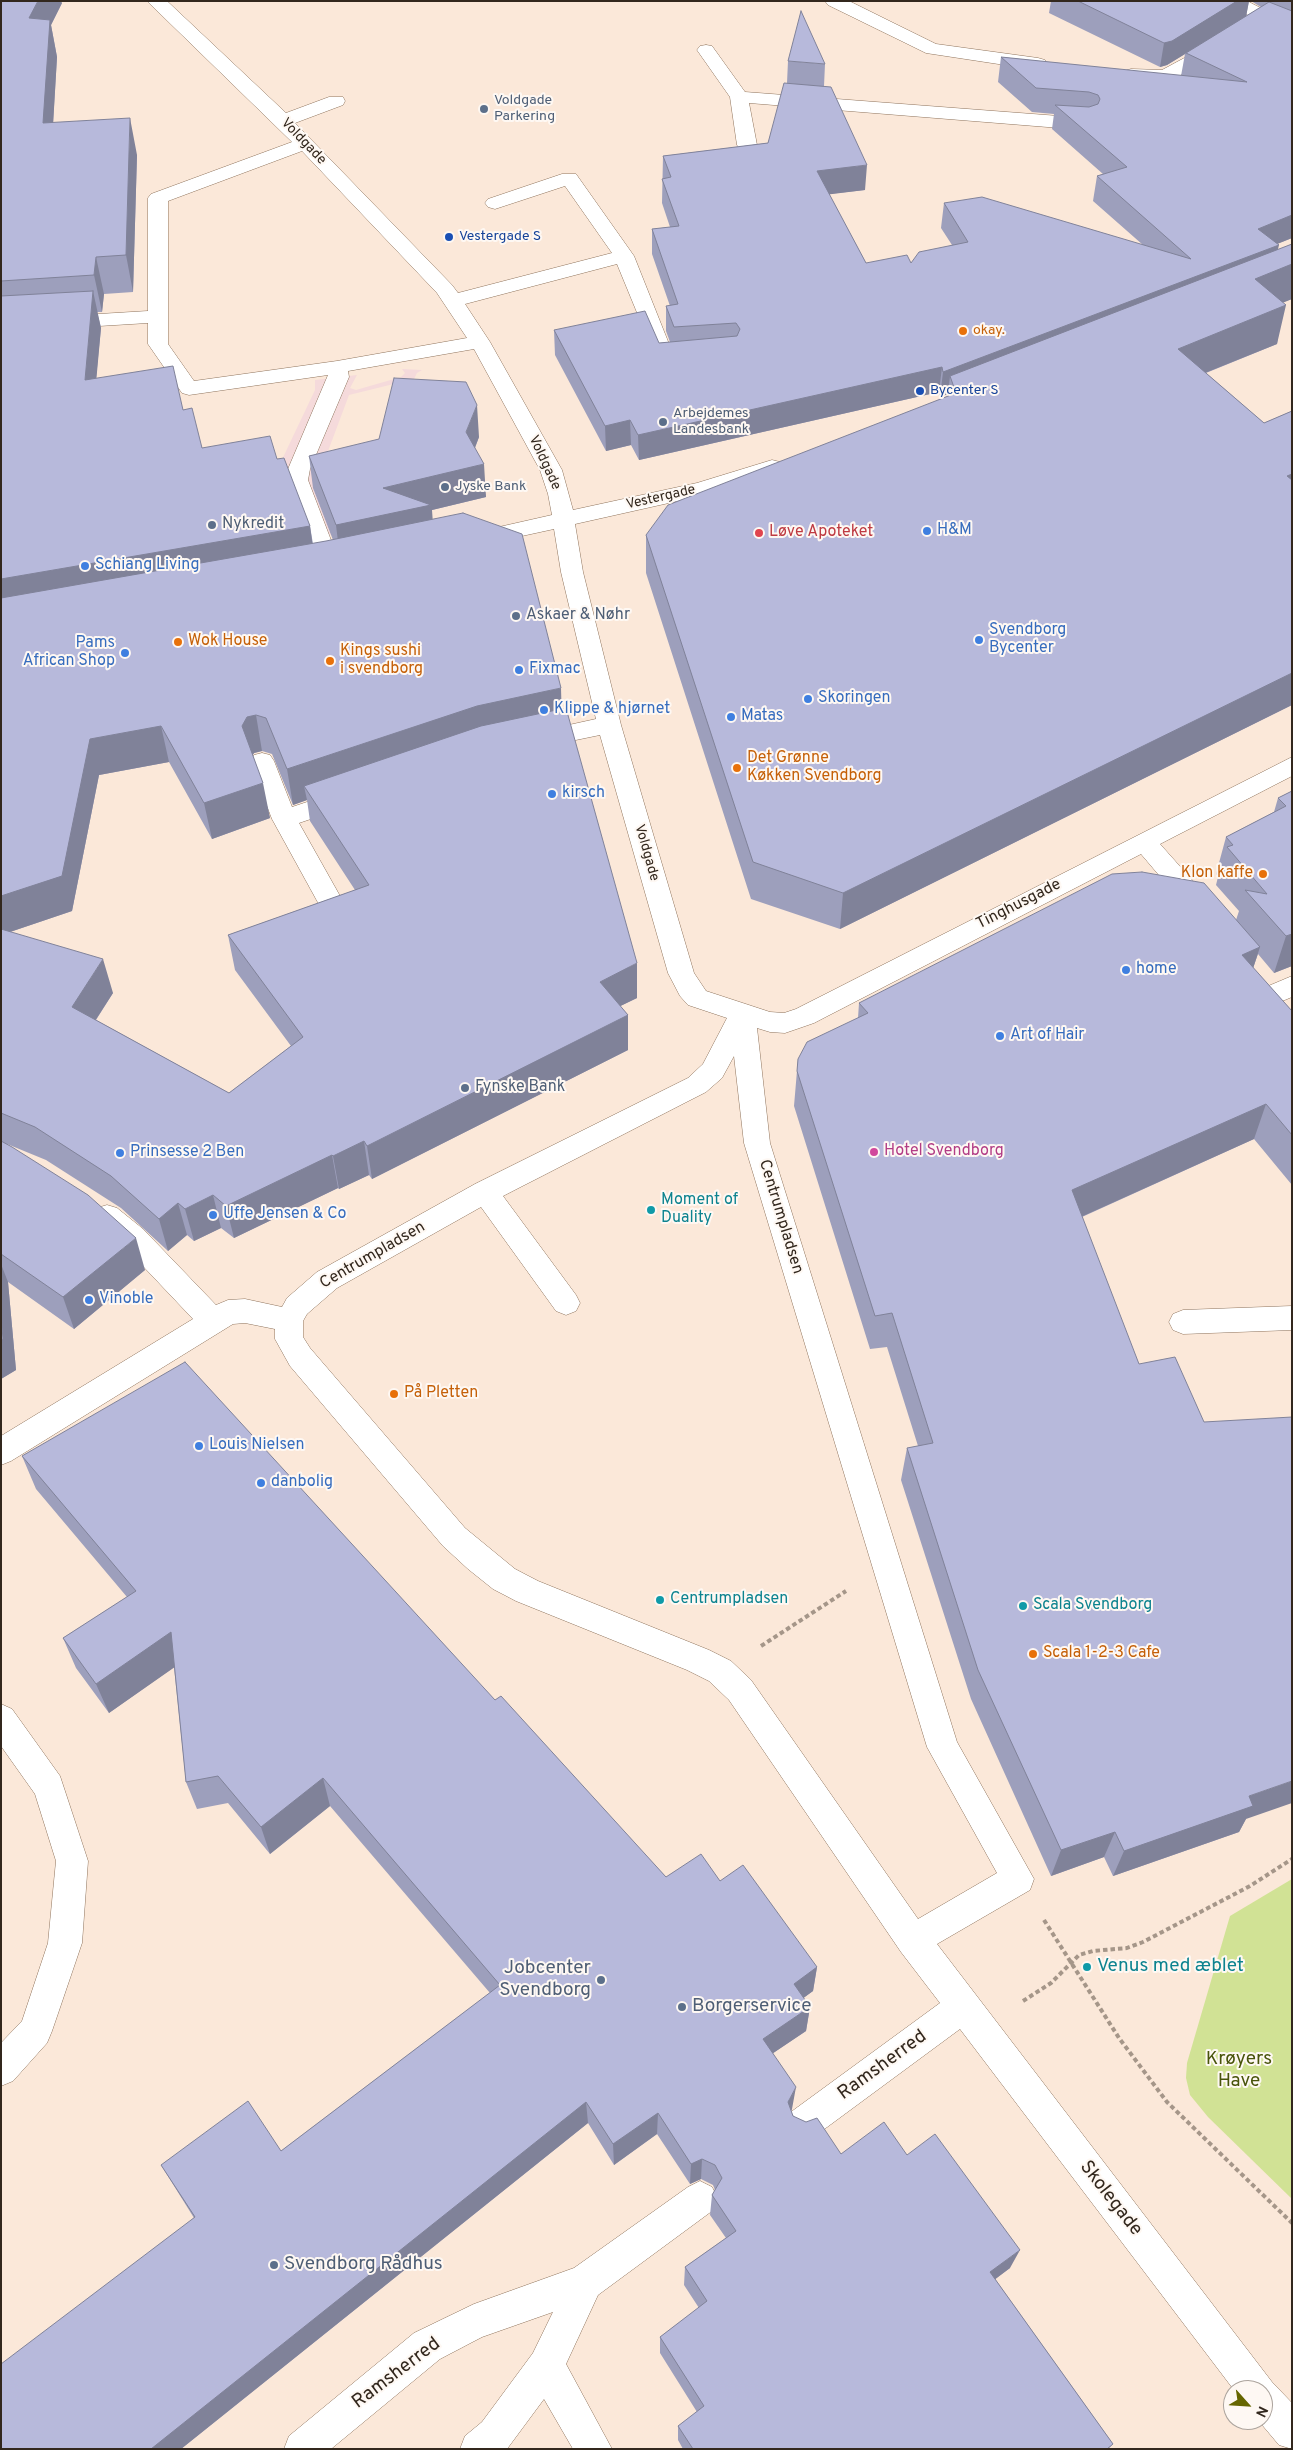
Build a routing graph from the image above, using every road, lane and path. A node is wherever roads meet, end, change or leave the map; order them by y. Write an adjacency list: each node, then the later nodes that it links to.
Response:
1 (834, 1): 9 (street)
2 (1233, 1): 4 (street)
3 (165, 3): 13 (street, Voldgade)
4 (1264, 16): 5 (street); 6 (street)
5 (1248, 26)
6 (1292, 31)
7 (1232, 36): 10 (street)
8 (706, 50): 11 (street)
9 (1053, 66)
10 (1112, 73)
11 (739, 98): 14 (street); 16 (street)
12 (336, 101): 13 (street)
13 (283, 121): 15 (street, Voldgade)
14 (1085, 124)
15 (304, 144): 19 (street, Voldgade); 20 (street)
16 (747, 145)
17 (495, 203): 18 (street)
18 (624, 256): 19 (street); 23 (street)
19 (453, 301): 22 (street, Voldgade)
20 (160, 316): 21 (street); 24 (street)
21 (1, 326)
22 (480, 342): 24 (street); 26 (street, Voldgade)
23 (702, 357)
24 (337, 366): 28 (street)
25 (792, 461): 26 (street, Vestergade)
26 (565, 519): 27 (street, Vestergade); 29 (street, Voldgade)
27 (455, 544)
28 (331, 568)
29 (609, 725): 30 (street); 39 (street, Voldgade)
30 (517, 744)
31 (262, 761): 34 (street)
32 (1292, 765): 35 (street, Tinghusgade)
33 (368, 790): 34 (street)
34 (284, 819): 36 (street)
35 (1144, 841): 37 (street); 39 (street, Tinghusgade)
36 (336, 912)
37 (1212, 921)
38 (1276, 987): 40 (street)
39 (742, 1014): 41 (street, Centrumpladsen); 49 (street, Centrumpladsen)
40 (1292, 1015)
41 (486, 1192): 43 (street); 46 (street, Centrumpladsen)
42 (84, 1200): 45 (street)
43 (566, 1303)
44 (1292, 1318): 47 (street)
45 (212, 1320): 46 (street); 48 (street)
46 (289, 1320): 50 (street)
47 (1183, 1322)
48 (1, 1452)
49 (887, 1565): 50 (path); 54 (street, Centrumpladsen)
50 (720, 1672): 54 (street)
51 (1, 1719): 57 (street)
52 (1292, 1859): 55 (path)
53 (1040, 1914): 55 (path)
54 (913, 1940): 56 (street)
55 (1070, 1964): 56 (path); 60 (path)
56 (971, 2018): 58 (street, Ramsherred); 63 (street, Skolegade)
57 (1, 2069)
58 (803, 2124)
59 (700, 2199): 61 (street, Ramsherred)
60 (1292, 2223)
61 (585, 2282): 62 (street, Ramsherred); 66 (street, Ramsherred)
62 (546, 2366): 67 (street, Ramsherred); 68 (street)
63 (1249, 2380)
64 (1273, 2409): 65 (street)
65 (1292, 2432)
66 (302, 2449)
67 (478, 2449)
68 (594, 2449)

